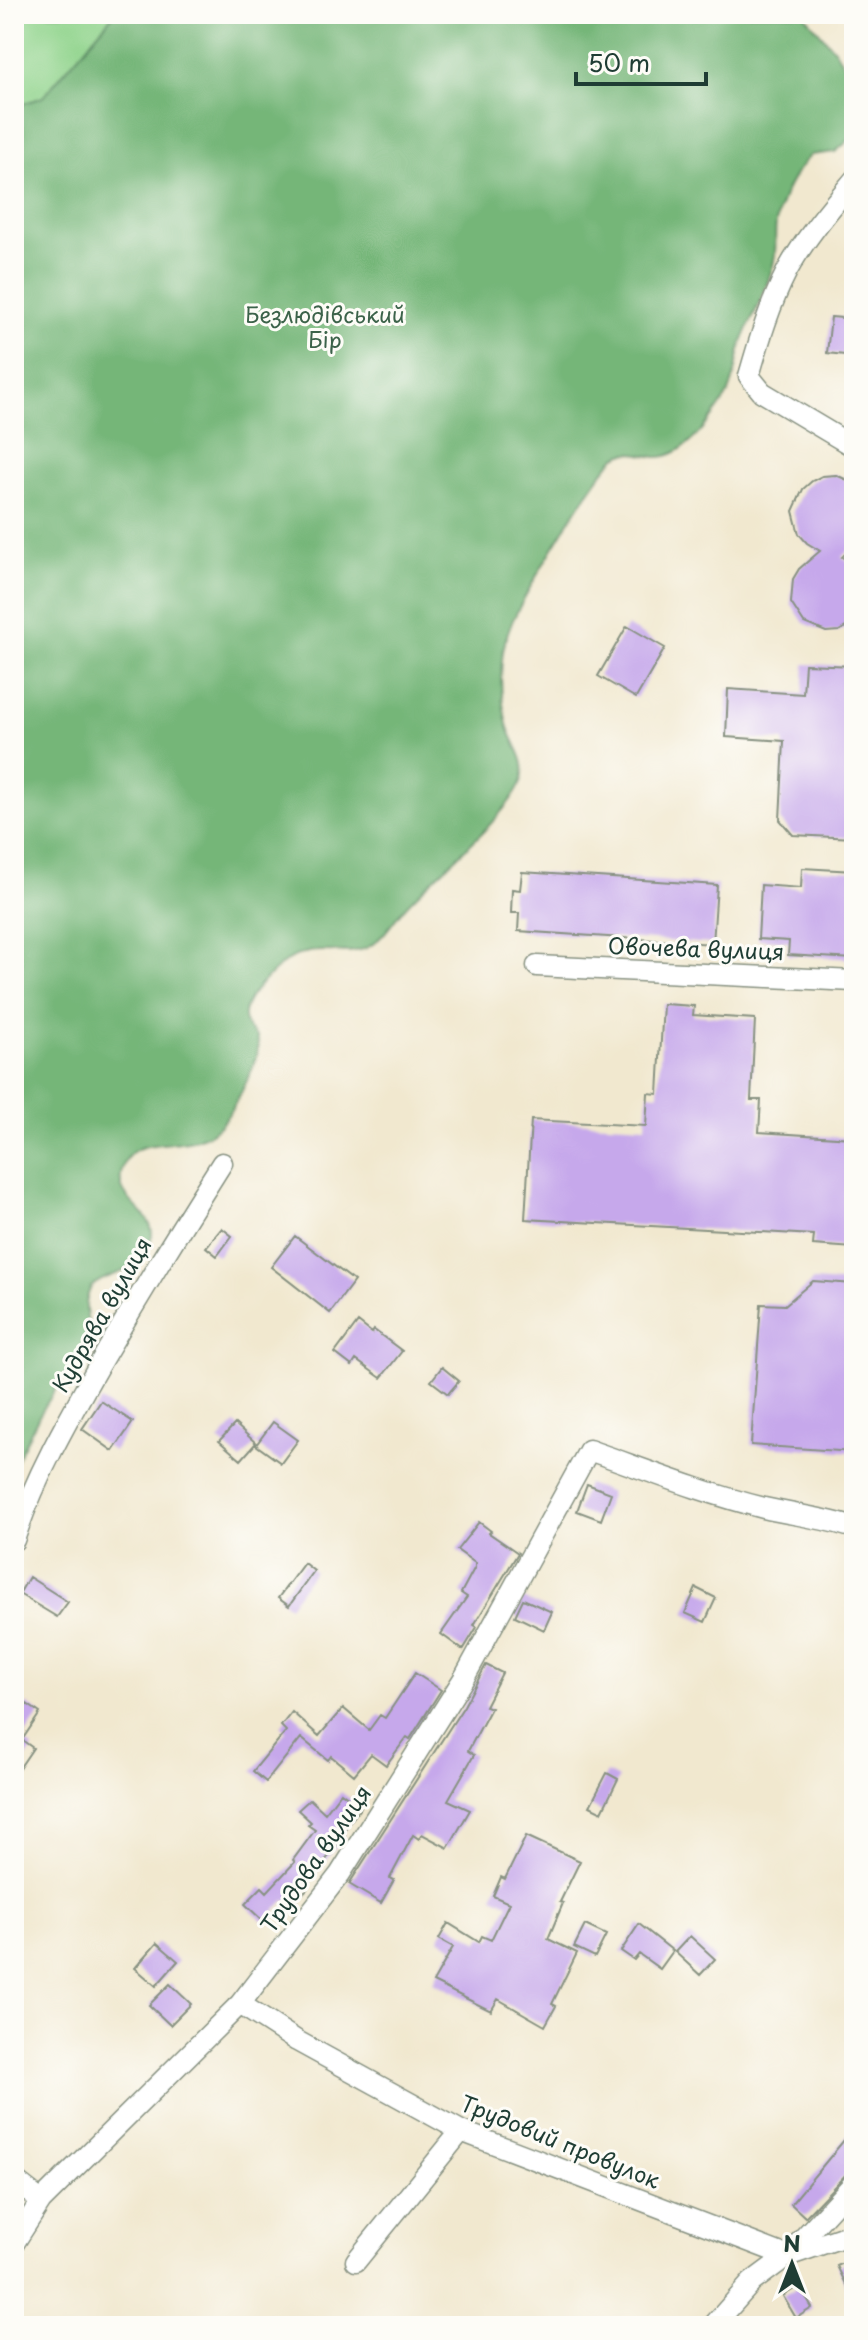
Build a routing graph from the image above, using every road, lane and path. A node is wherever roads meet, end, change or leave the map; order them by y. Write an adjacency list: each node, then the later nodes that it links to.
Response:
1 (854, 180): 2 (street)
2 (854, 447)
3 (537, 966): 4 (street, Овочева вулиця)
4 (854, 981)
5 (222, 1163): 7 (street, Кудрява вулиця)
6 (854, 1528): 8 (street, Трудова вулиця)
7 (14, 1540)
8 (240, 2004): 9 (street, Трудовий провулок); 12 (street, Трудова вулиця)
9 (461, 2131): 15 (street, Трудовий провулок); 16 (street)
10 (14, 2180): 12 (street)
11 (854, 2183): 15 (street)
12 (41, 2201): 14 (street, Трудова вулиця)
13 (854, 2233): 15 (street)
14 (14, 2243)
15 (787, 2256): 17 (street)
16 (356, 2261)
17 (713, 2326)

